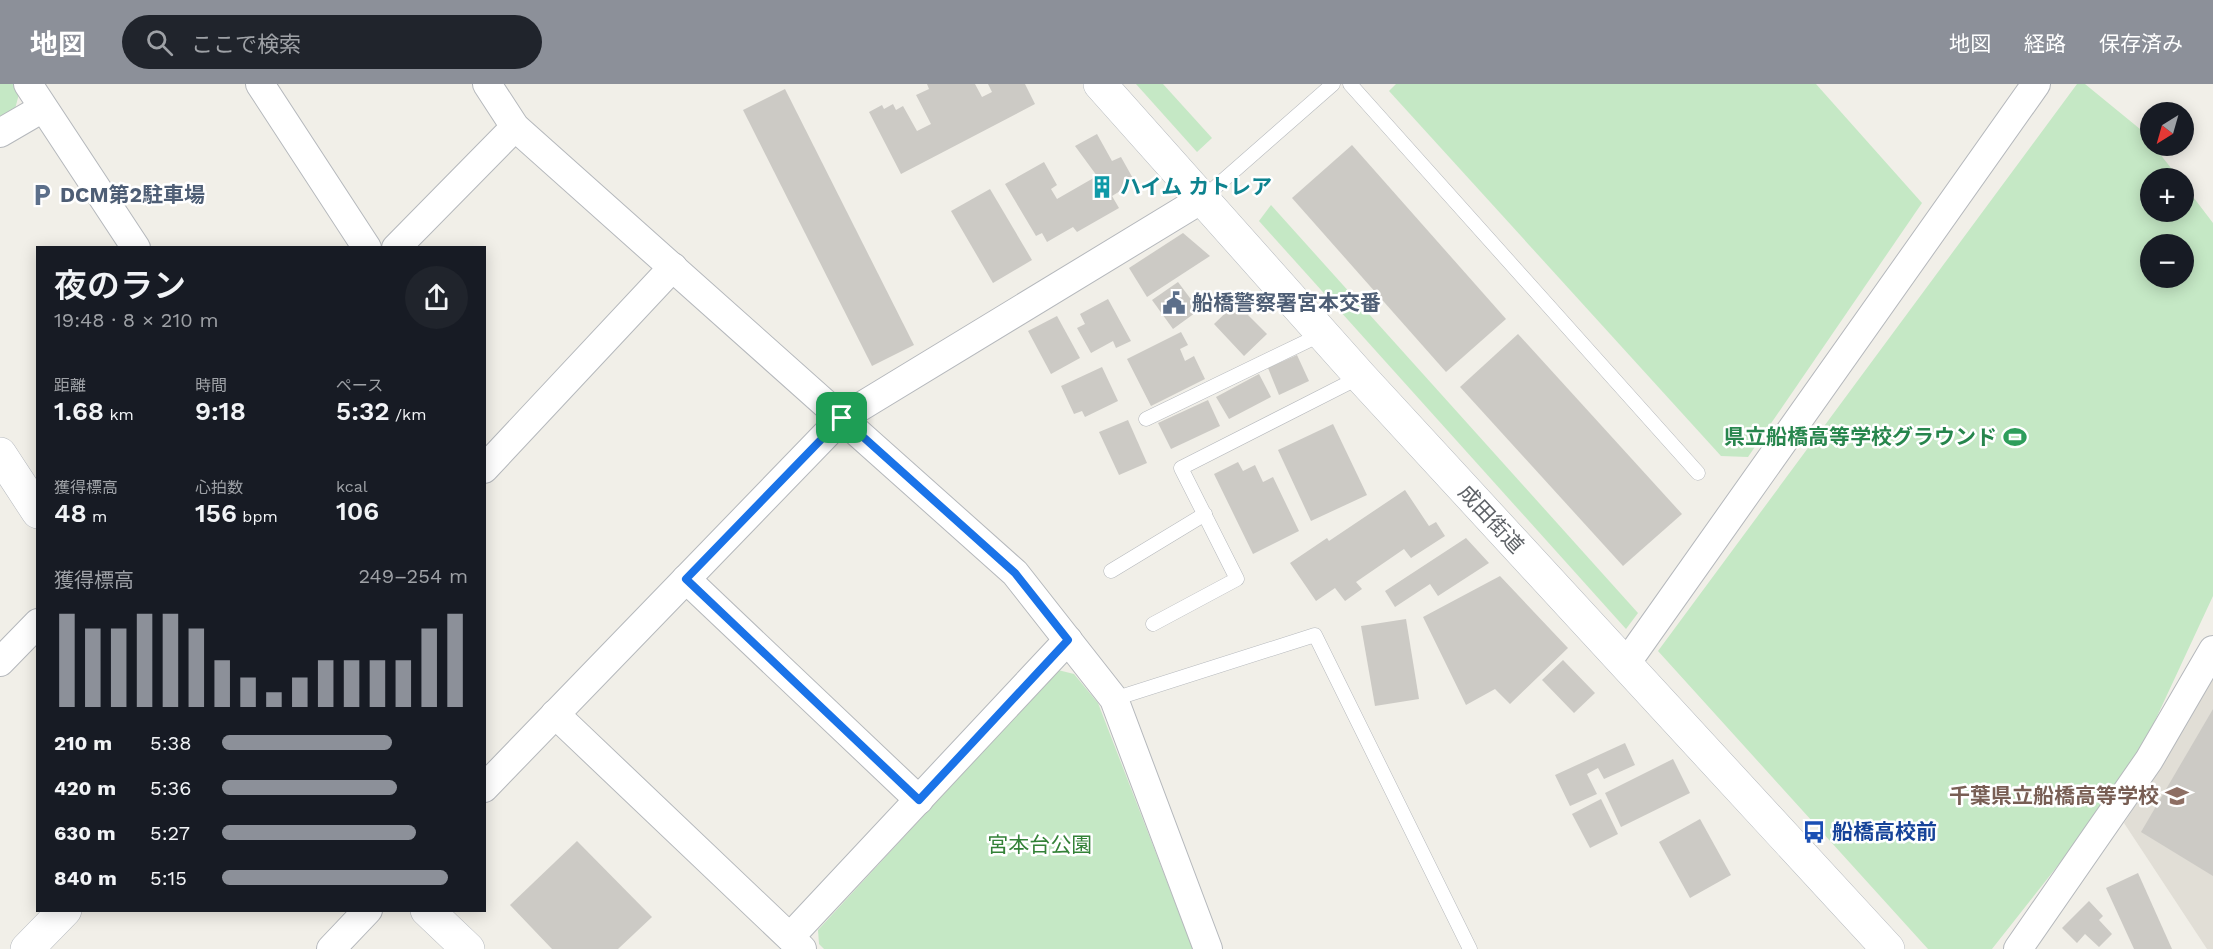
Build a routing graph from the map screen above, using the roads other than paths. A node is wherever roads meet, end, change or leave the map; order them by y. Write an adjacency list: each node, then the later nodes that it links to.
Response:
1 (260, 84): 12 (street)
2 (487, 84): 8 (street)
3 (1100, 84): 10 (street, 成田街道)
4 (1333, 84): 10 (lane)
5 (1350, 84): 21 (lane)
6 (2036, 84): 31 (street)
7 (36, 96): 9 (street); 11 (street)
8 (515, 127): 13 (street); 14 (street)
9 (0, 133)
10 (1202, 199): 15 (street, 成田街道); 17 (street)
11 (135, 246)
12 (366, 246)
13 (398, 246)
14 (673, 267): 17 (street); 20 (street)
15 (1322, 334): 16 (street, 成田街道); 18 (lane)
16 (1361, 377): 23 (lane); 31 (street, 成田街道)
17 (842, 418): 25 (street); 28 (street)
18 (1146, 419)
19 (0, 454): 22 (street)
20 (486, 467)
21 (1698, 473)
22 (36, 509)
23 (1205, 514): 24 (lane); 26 (lane)
24 (1112, 571)
25 (686, 579): 33 (street); 35 (street)
26 (1153, 624)
27 (36, 625): 30 (street)
28 (1068, 640): 32 (street); 35 (street)
29 (2213, 650): 46 (street)
30 (0, 662)
31 (1625, 665): 45 (street, 成田街道)
32 (1114, 699): 43 (street); 44 (lane)
33 (555, 714): 34 (street); 39 (street)
34 (486, 786)
35 (919, 800): 39 (street)
36 (62, 912): 40 (street)
37 (366, 912): 41 (street)
38 (429, 912): 42 (street)
39 (796, 943)
40 (27, 949)
41 (331, 949)
42 (468, 949)
43 (1208, 949)
44 (1470, 949)
45 (1888, 949)
46 (2018, 949)

